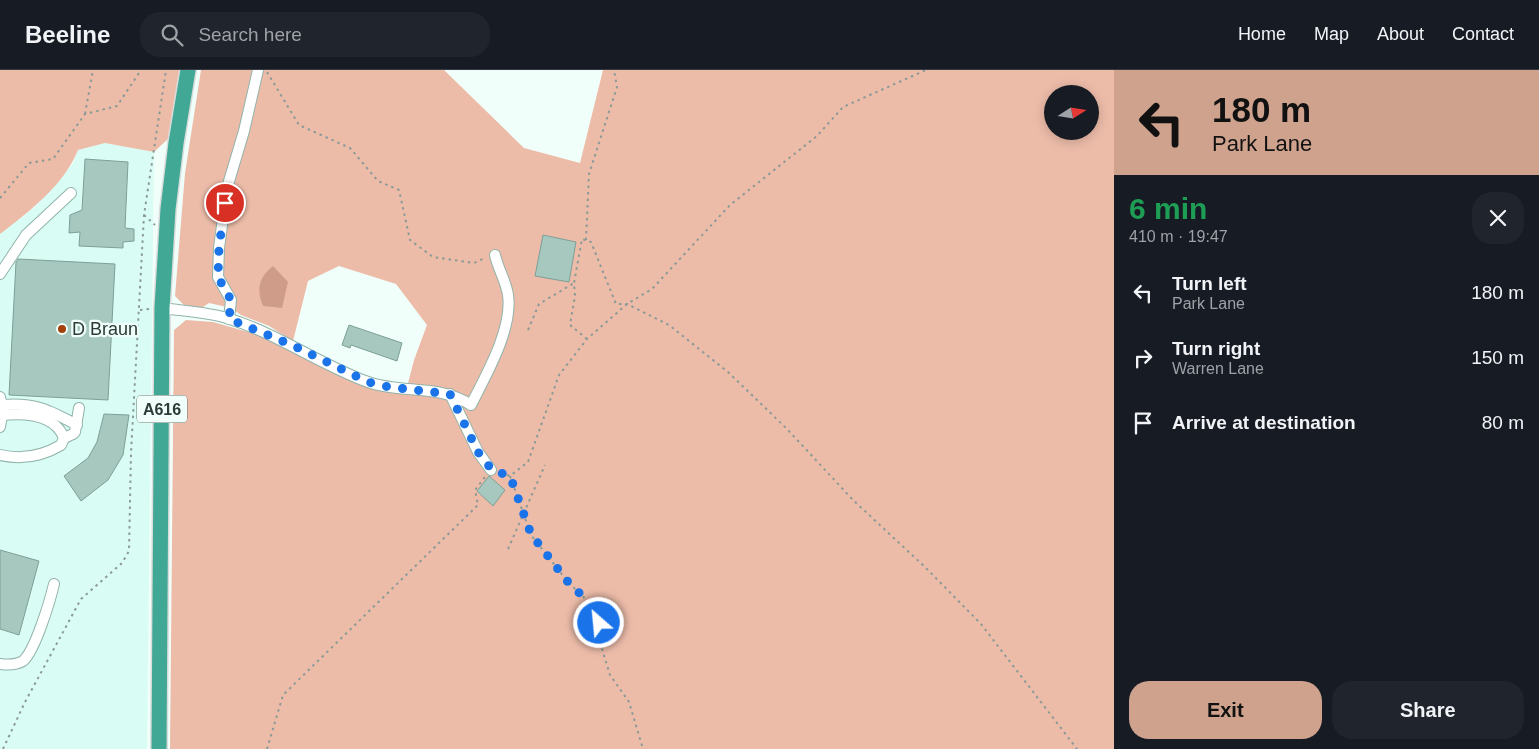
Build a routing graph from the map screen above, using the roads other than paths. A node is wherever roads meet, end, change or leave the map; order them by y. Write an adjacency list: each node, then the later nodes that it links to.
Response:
1 (188, 70): 6 (highway, A616)
2 (258, 70): 7 (street)
3 (71, 192): 5 (street)
4 (495, 255): 8 (street)
5 (0, 274)
6 (162, 308): 7 (street); 18 (highway, A616)
7 (229, 319): 8 (street)
8 (450, 394): 15 (street)
9 (2, 406): 11 (street); 12 (street); 13 (street)
10 (80, 408): 11 (street)
11 (77, 425): 13 (street)
12 (0, 427)
13 (64, 438): 14 (street)
14 (0, 455)
15 (492, 470)
16 (54, 584): 17 (street)
17 (0, 664)
18 (159, 749)

